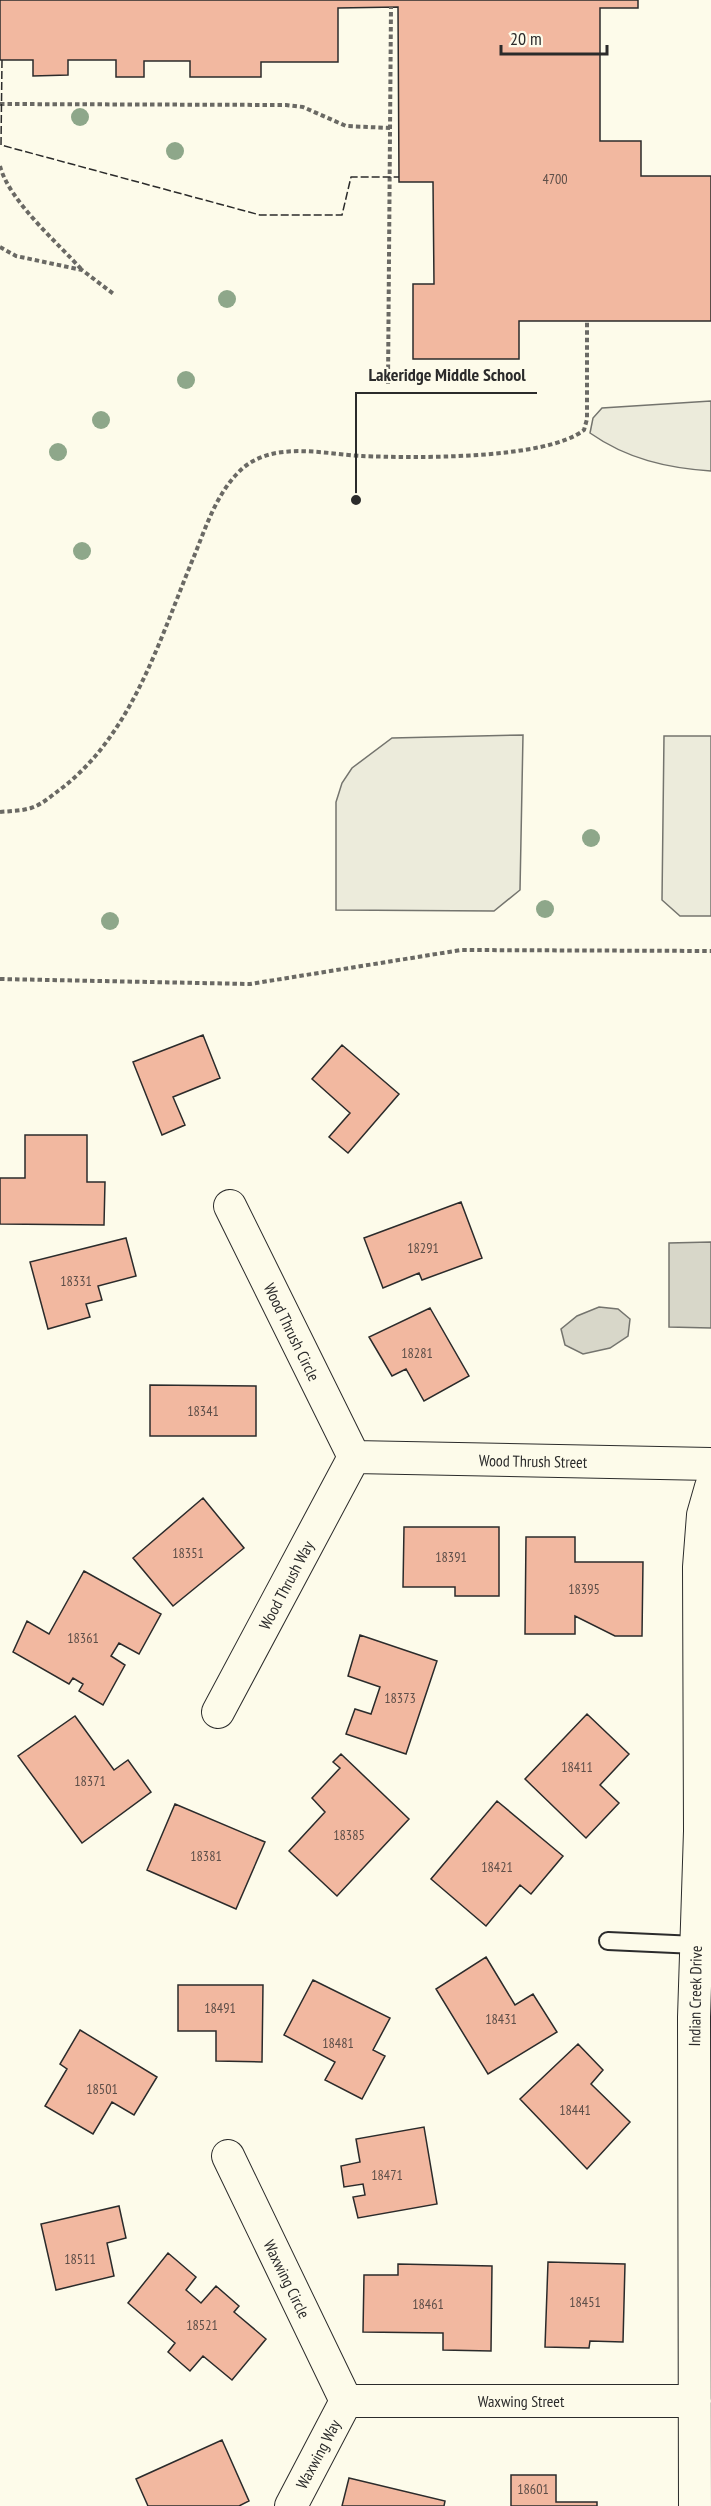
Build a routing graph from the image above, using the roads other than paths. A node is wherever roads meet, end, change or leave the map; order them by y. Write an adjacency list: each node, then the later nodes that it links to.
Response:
1 (230, 1206): 2 (street, Wood Thrush Circle)
2 (354, 1457): 3 (street, Wood Thrush Street); 5 (street, Wood Thrush Way)
3 (711, 1464)
4 (711, 1487): 7 (street, Indian Creek Drive)
5 (218, 1712)
6 (608, 1941): 7 (lane)
7 (696, 1945): 8 (street, Indian Creek Drive)
8 (702, 2017): 10 (street, Indian Creek Drive)
9 (228, 2156): 11 (street, Waxwing Circle)
10 (695, 2401): 11 (street, Waxwing Street); 13 (street, Indian Creek Drive)
11 (346, 2402): 12 (street, Waxwing Way)
12 (291, 2506)
13 (695, 2506)

